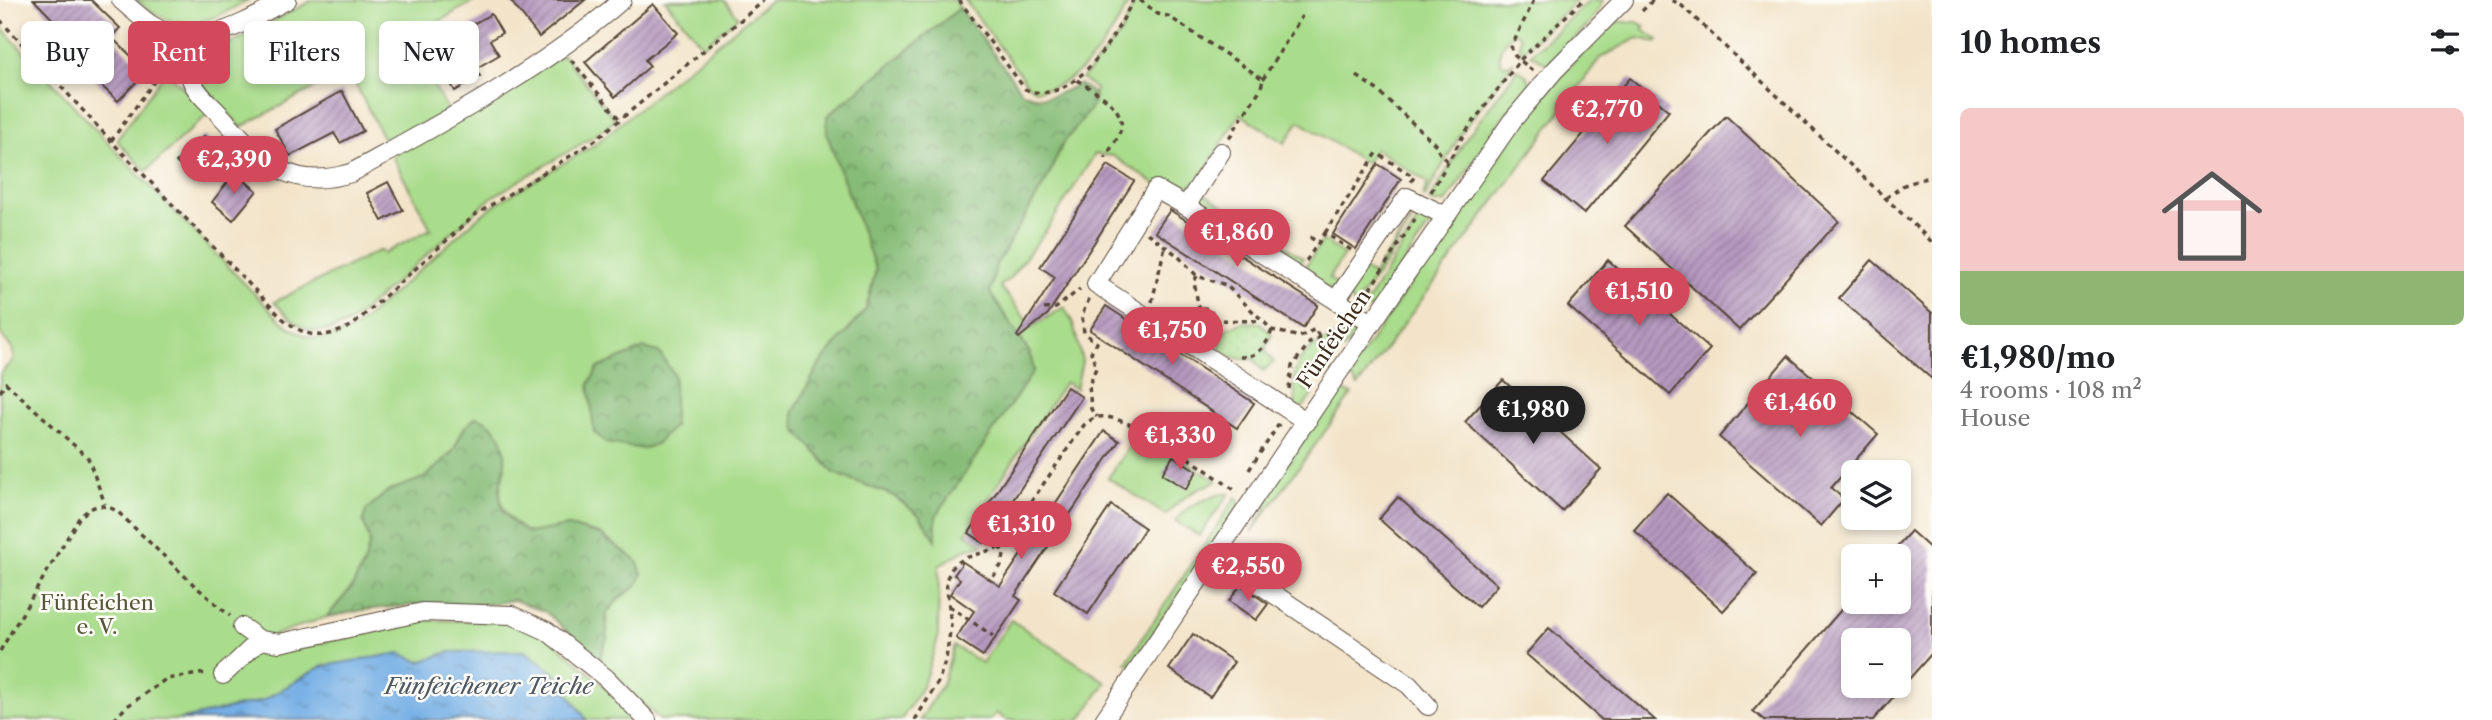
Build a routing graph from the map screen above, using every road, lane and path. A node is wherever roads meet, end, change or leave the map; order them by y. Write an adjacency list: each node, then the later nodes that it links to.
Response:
1 (121, 0): 16 (street)
2 (287, 0): 17 (street)
3 (622, 0): 18 (street)
4 (765, 0): 25 (path)
5 (959, 0): 22 (path)
6 (1133, 0): 22 (path)
7 (1140, 0): 21 (path)
8 (1534, 0): 19 (path)
9 (1583, 0): 19 (path)
10 (1624, 0): 34 (street, Fünfeichen)
11 (1653, 0): 13 (path)
12 (1672, 0): 31 (path)
13 (1642, 11)
14 (1301, 16): 21 (path)
15 (0, 20): 26 (path)
16 (147, 21)
17 (230, 29)
18 (561, 48): 24 (street); 25 (path)
19 (1520, 60): 29 (path)
20 (1357, 76): 29 (path)
21 (1263, 79): 27 (path)
22 (1077, 80): 28 (path)
23 (152, 84): 26 (path)
24 (193, 84)
25 (621, 121): 26 (path)
26 (111, 141)
27 (1221, 152): 33 (street)
28 (1105, 158)
29 (1448, 162): 32 (path)
30 (1932, 176): 31 (path)
31 (1886, 198): 38 (path)
32 (1416, 201): 34 (street); 36 (path); 41 (street); 48 (path)
33 (1186, 206): 35 (street); 42 (street)
34 (1447, 216): 52 (street, Fünfeichen)
35 (1134, 224): 40 (path); 44 (street)
36 (1325, 233): 39 (path); 41 (path)
37 (1310, 237): 39 (path)
38 (1932, 242)
39 (1318, 243): 42 (path)
40 (1165, 246): 43 (path); 49 (path)
41 (1364, 259): 45 (street)
42 (1297, 275): 45 (street)
43 (1197, 276): 47 (path); 51 (path)
44 (1096, 284): 46 (path); 49 (street); 57 (path)
45 (1336, 300): 48 (street)
46 (1044, 309)
47 (1199, 309): 50 (path); 50 (path)
48 (1355, 312): 52 (street)
49 (1148, 318): 58 (street)
50 (1212, 320): 51 (path)
51 (1261, 321): 53 (path)
52 (1372, 323): 58 (street, Fünfeichen)
53 (1272, 330): 54 (path); 55 (path)
54 (1320, 338)
55 (1231, 354)
56 (0, 392): 60 (path)
57 (1097, 417): 59 (path); 61 (path)
58 (1307, 422): 62 (street, Fünfeichen)
59 (1236, 491)
60 (105, 505): 65 (path); 68 (path)
61 (1000, 547): 63 (path); 64 (path)
62 (1216, 555): 70 (street); 74 (street, Fünfeichen)
63 (993, 577)
64 (949, 606): 66 (path); 73 (path)
65 (242, 627): 67 (street)
66 (993, 636)
67 (260, 640): 69 (street); 72 (street)
68 (0, 651)
69 (223, 675): 71 (path)
70 (1428, 706)
71 (114, 720)
72 (647, 720)
73 (915, 720)
74 (1104, 720)

